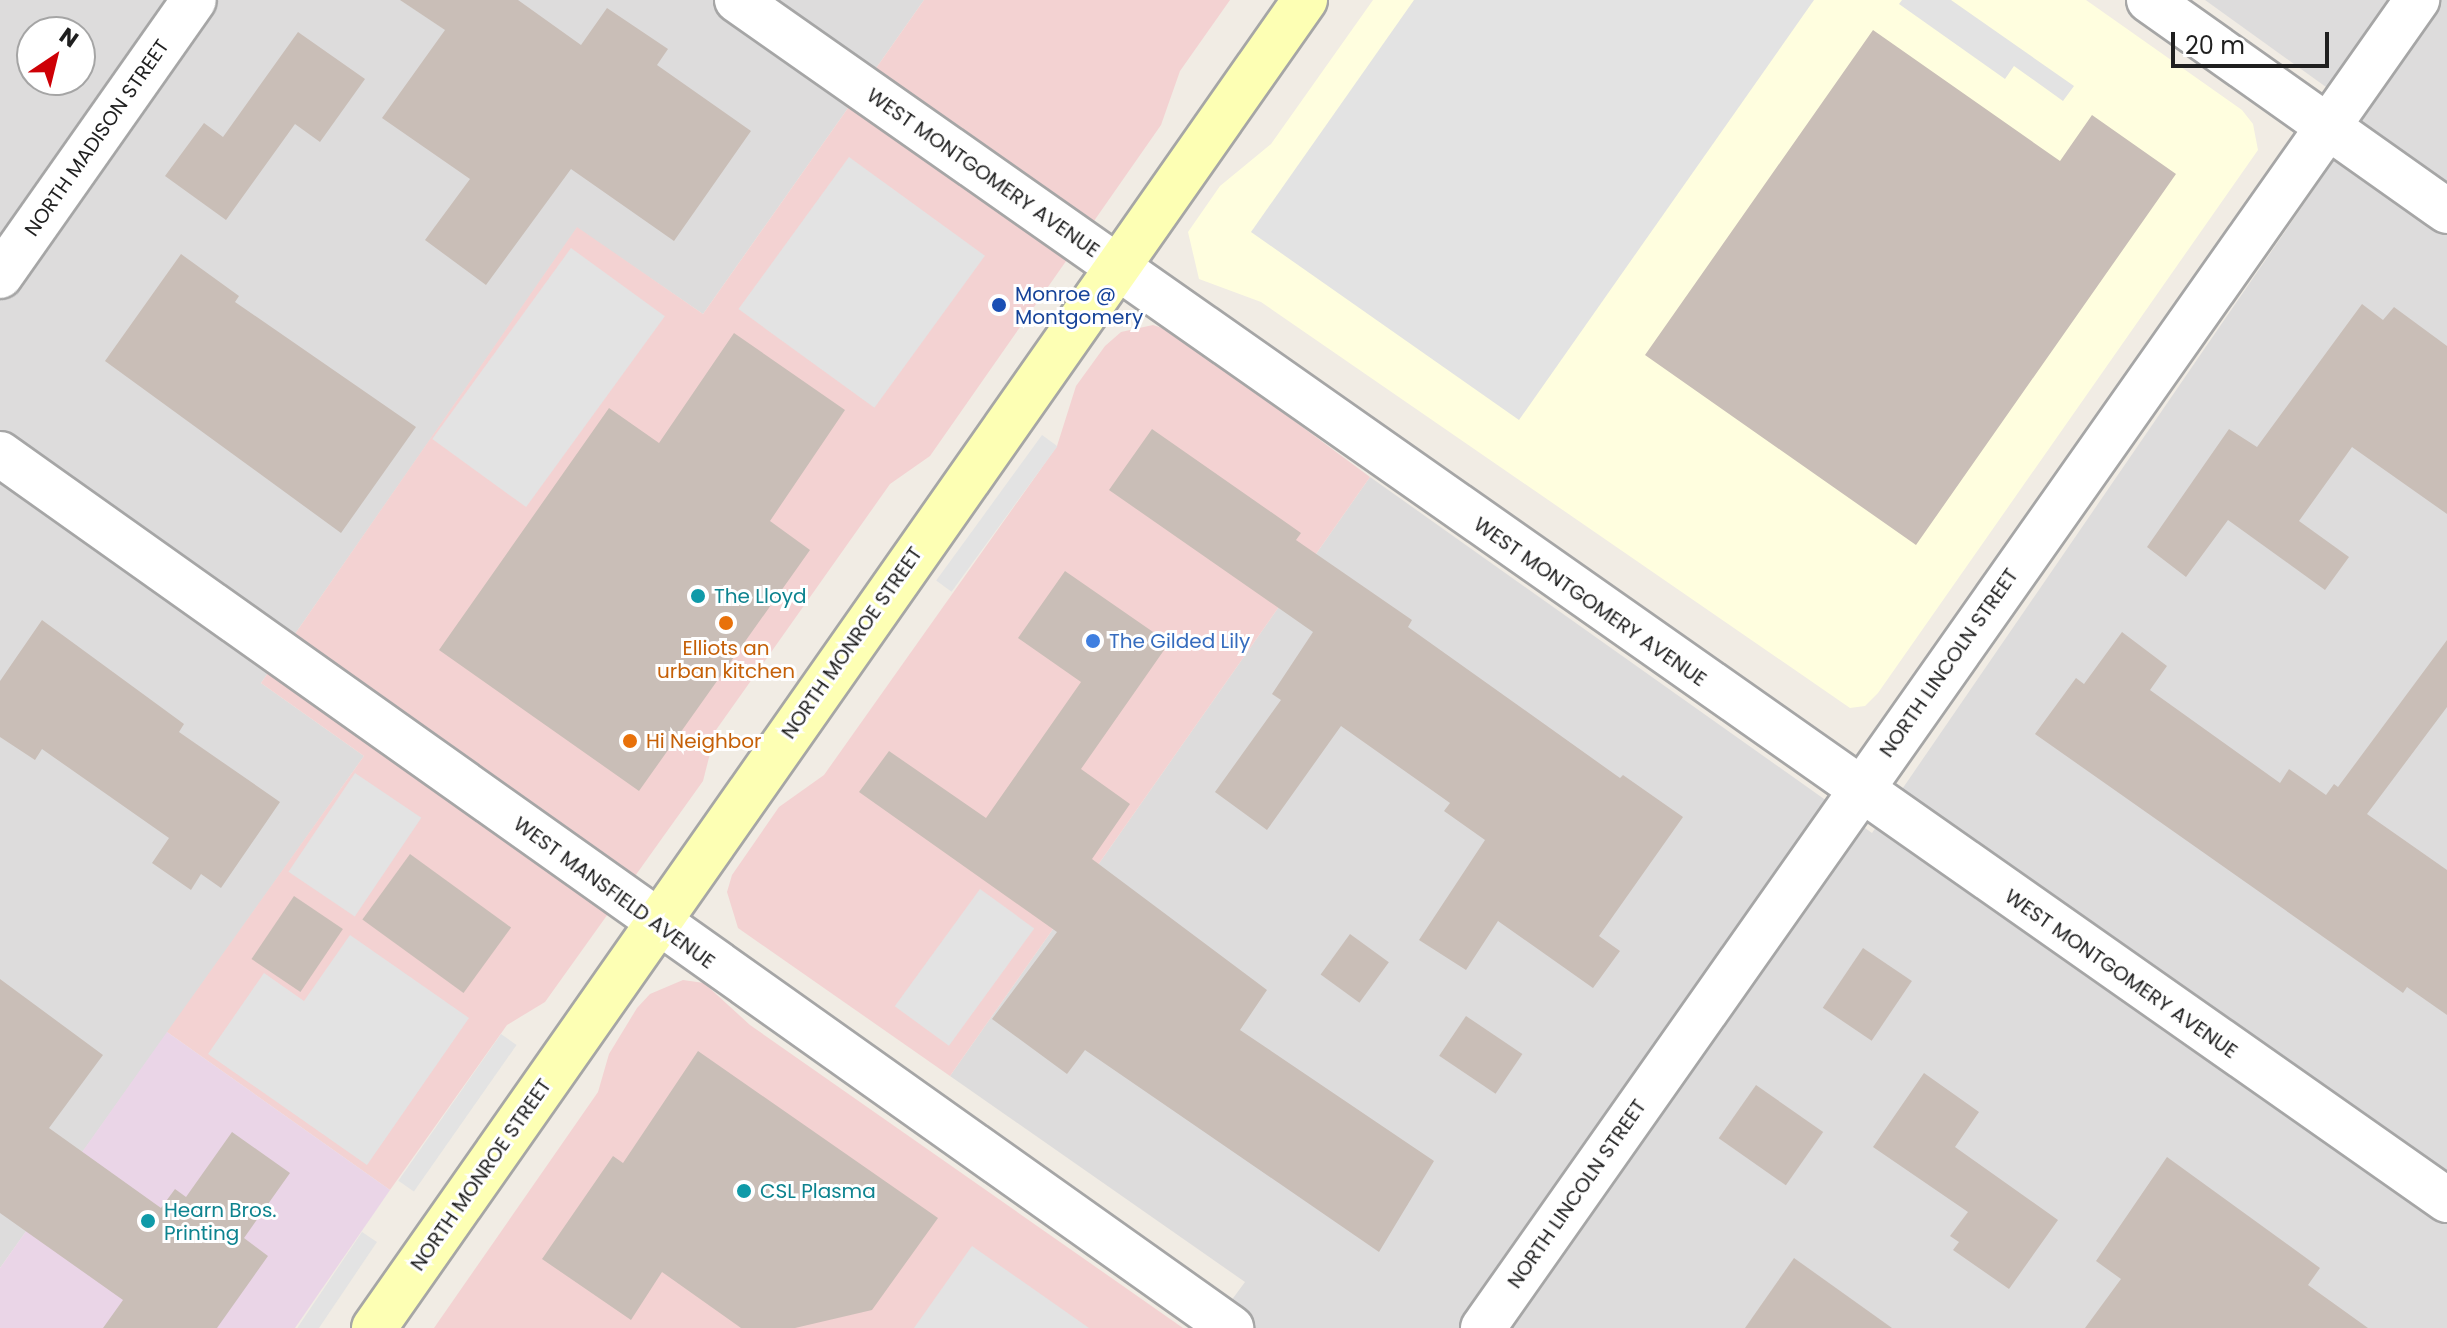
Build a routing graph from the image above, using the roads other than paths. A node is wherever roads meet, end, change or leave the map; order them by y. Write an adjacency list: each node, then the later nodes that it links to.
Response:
1 (194, 0): 9 (street, NORTH MADISON STREET)
2 (737, 0): 8 (street, WEST MONTGOMERY AVENUE)
3 (1305, 0): 8 (main road, NORTH MONROE STREET)
4 (2149, 0): 6 (street)
5 (2417, 0): 6 (street, NORTH LINCOLN STREET)
6 (2327, 126): 7 (street); 11 (street, NORTH LINCOLN STREET)
7 (2447, 211)
8 (1116, 267): 11 (street, WEST MONTGOMERY AVENUE); 12 (main road, NORTH MONROE STREET)
9 (0, 276)
10 (0, 454): 12 (street, WEST MANSFIELD AVENUE)
11 (1859, 791): 13 (street, WEST MONTGOMERY AVENUE); 16 (street, NORTH LINCOLN STREET)
12 (656, 923): 14 (main road, NORTH MONROE STREET); 15 (street, WEST MANSFIELD AVENUE)
13 (2447, 1200)
14 (374, 1328)
15 (1231, 1328)
16 (1483, 1328)

